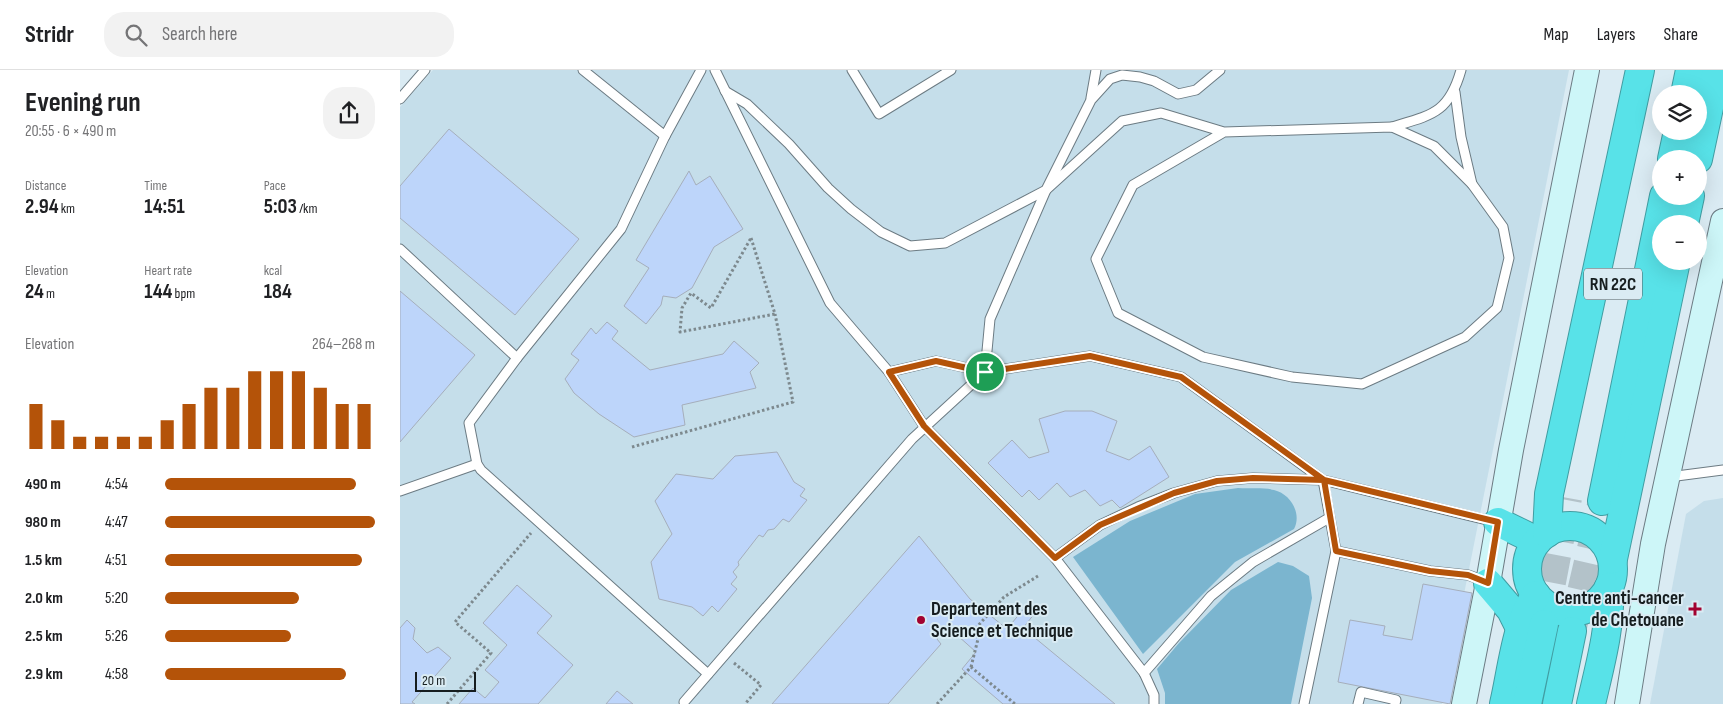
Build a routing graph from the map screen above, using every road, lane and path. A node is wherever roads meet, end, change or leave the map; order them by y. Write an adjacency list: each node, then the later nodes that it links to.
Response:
1 (425, 70): 19 (lane)
2 (583, 70): 23 (lane)
3 (702, 70): 23 (lane)
4 (715, 70): 17 (lane)
5 (852, 70): 6 (lane)
6 (951, 70)
7 (1096, 70): 20 (lane)
8 (1220, 70): 20 (lane)
9 (1461, 70): 18 (lane)
10 (1587, 70): 45 (main road)
11 (1628, 70): 47 (main road)
12 (1640, 70): 47 (highway)
13 (1659, 70): 42 (highway, RN 22C)
14 (1690, 70): 16 (highway)
15 (1717, 70): 24 (highway)
16 (1688, 85)
17 (725, 91): 26 (lane); 33 (lane)
18 (1455, 92): 21 (lane); 25 (lane)
19 (400, 99)
20 (1091, 100): 26 (lane)
21 (1392, 127): 22 (lane); 25 (lane)
22 (1224, 132): 25 (lane); 26 (lane)
23 (665, 136): 32 (lane)
24 (1700, 150)
25 (1472, 184)
26 (1046, 190): 34 (lane)
27 (1662, 205): 43 (highway, RN 22C)
28 (1723, 221): 39 (main road)
29 (400, 249): 32 (lane)
30 (1674, 270): 50 (highway)
31 (775, 314): 31 (path); 36 (path)
32 (517, 358): 37 (lane)
33 (889, 372): 34 (lane); 35 (lane)
34 (985, 372): 35 (lane); 40 (lane)
35 (924, 426): 49 (lane); 57 (lane)
36 (632, 447)
37 (477, 464): 41 (lane); 46 (lane)
38 (1723, 470): 39 (lane)
39 (1666, 478): 75 (main road)
40 (1324, 480): 44 (lane); 45 (lane); 49 (lane)
41 (400, 491)
42 (1568, 498)
43 (1602, 501)
44 (1329, 518): 48 (lane); 59 (lane)
45 (1498, 522): 47 (highway); 52 (main road)
46 (540, 523): 60 (lane); 62 (path)
47 (1542, 538): 50 (highway); 54 (highway)
48 (1336, 551): 52 (lane); 67 (lane)
49 (1055, 558): 59 (lane)
50 (1612, 559): 53 (highway)
51 (1038, 576): 58 (path)
52 (1488, 583): 54 (highway); 55 (highway); 70 (main road)
53 (1609, 587): 54 (highway); 74 (highway)
54 (1535, 593): 55 (highway)
55 (1532, 627): 71 (highway); 72 (highway)
56 (1572, 631): 73 (highway)
57 (726, 656): 60 (lane); 63 (path)
58 (971, 668): 64 (path); 65 (path)
59 (1144, 673): 66 (lane)
60 (708, 674): 61 (lane)
61 (684, 702)
62 (448, 704)
63 (746, 704)
64 (938, 704)
65 (1015, 704)
66 (1154, 704)
67 (1304, 704)
68 (1358, 704): 69 (lane)
69 (1395, 704)
70 (1464, 704)
71 (1504, 704)
72 (1527, 704)
73 (1557, 704)
74 (1591, 704)
75 (1627, 704)

